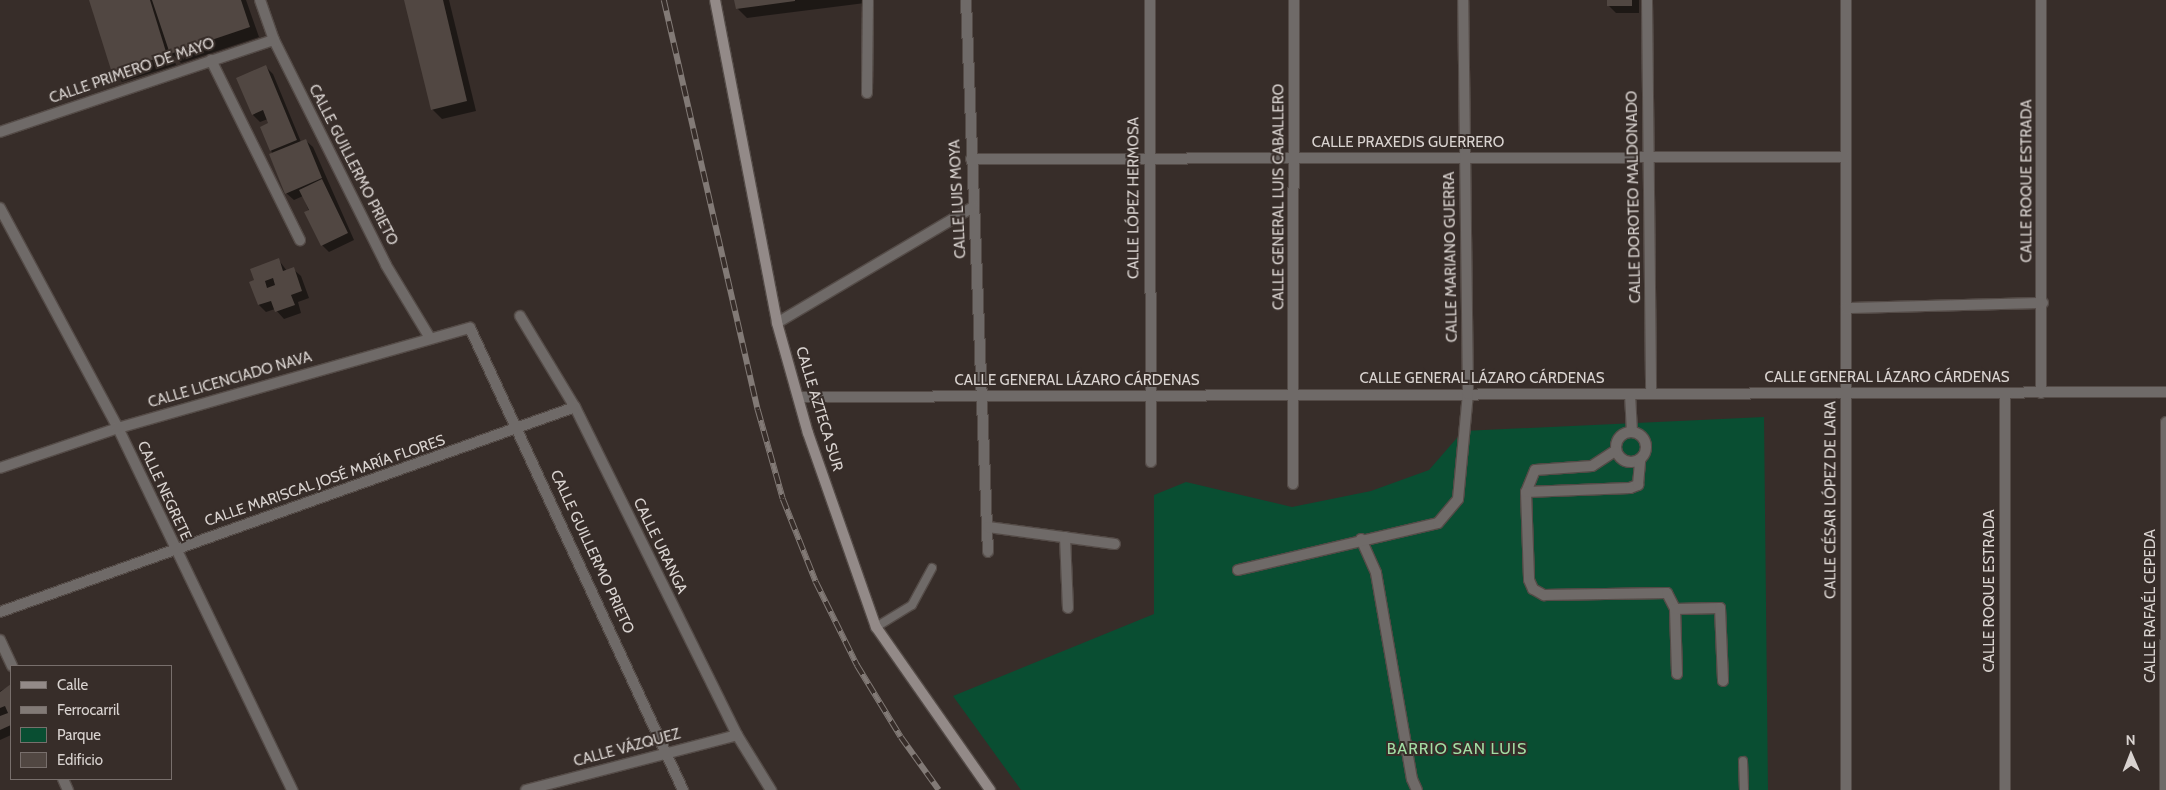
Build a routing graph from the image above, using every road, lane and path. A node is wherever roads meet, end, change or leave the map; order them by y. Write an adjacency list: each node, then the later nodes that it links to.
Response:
1 (260, 0): 11 (street, CALLE GUILLERMO PRIETO)
2 (715, 0): 27 (street, CALLE AZTECA SUR)
3 (868, 0): 13 (street)
4 (966, 0): 18 (street, CALLE LUIS MOYA)
5 (1150, 0): 20 (street, CALLE LÓPEZ HERMOSA)
6 (1294, 0): 17 (street, CALLE GENERAL LUIS CABALLERO)
7 (1463, 0): 15 (street, CALLE MARIANO GUERRA)
8 (1647, 0): 19 (street, CALLE DOROTEO MALDONADO)
9 (1846, 0): 16 (street, CALLE CÉSAR LÓPEZ DE LARA)
10 (2041, 0): 24 (street, CALLE ROQUE ESTRADA)
11 (274, 40): 12 (street, CALLE PRIMERO DE MAYO); 29 (street, CALLE GUILLERMO PRIETO)
12 (211, 60): 14 (street, CALLE PRIMERO DE MAYO); 23 (street)
13 (867, 93)
14 (0, 132)
15 (1464, 157): 17 (street, CALLE PRAXEDIS GUERRERO); 19 (street, CALLE PRAXEDIS GUERRERO); 34 (street, CALLE MARIANO GUERRA)
16 (1846, 157): 19 (street, CALLE PRAXEDIS GUERRERO); 25 (street, CALLE CÉSAR LÓPEZ DE LARA)
17 (1294, 158): 20 (street, CALLE PRAXEDIS GUERRERO); 38 (street, CALLE GENERAL LUIS CABALLERO)
18 (970, 159): 20 (street, CALLE PRAXEDIS GUERRERO); 21 (street, CALLE LUIS MOYA)
19 (1648, 159): 36 (street, CALLE DOROTEO MALDONADO)
20 (1150, 161): 37 (street, CALLE LÓPEZ HERMOSA)
21 (973, 207): 27 (street); 39 (street, CALLE LUIS MOYA)
22 (0, 208): 43 (street, CALLE NEGRETE)
23 (300, 240)
24 (2043, 303): 25 (street); 33 (street, CALLE ROQUE ESTRADA)
25 (1846, 308): 31 (street, CALLE CÉSAR LÓPEZ DE LARA)
26 (520, 316): 41 (street, CALLE URANGA)
27 (777, 322): 40 (street, CALLE AZTECA SUR)
28 (470, 328): 29 (street, CALLE LICENCIADO NAVA); 44 (street, CALLE GUILLERMO PRIETO)
29 (430, 338): 43 (street, CALLE LICENCIADO NAVA)
30 (2166, 392): 33 (street, CALLE GENERAL LÁZARO CÁRDENAS)
31 (1846, 393): 32 (street, CALLE GENERAL LÁZARO CÁRDENAS); 36 (street, CALLE GENERAL LÁZARO CÁRDENAS); 78 (street, CALLE CÉSAR LÓPEZ DE LARA)
32 (2004, 393): 33 (street, CALLE GENERAL LÁZARO CÁRDENAS); 79 (street, CALLE ROQUE ESTRADA)
33 (2041, 393)
34 (1468, 394): 35 (street, CALLE GENERAL LÁZARO CÁRDENAS); 38 (street, CALLE GENERAL LÁZARO CÁRDENAS); 54 (street, CALLE MARIANO GUERRA)
35 (1630, 394): 36 (street, CALLE GENERAL LÁZARO CÁRDENAS); 45 (street)
36 (1651, 394)
37 (1149, 395): 38 (street, CALLE GENERAL LÁZARO CÁRDENAS); 39 (street, CALLE GENERAL LÁZARO CÁRDENAS); 48 (street, CALLE LÓPEZ HERMOSA)
38 (1293, 395): 50 (street, CALLE GENERAL LUIS CABALLERO)
39 (983, 396): 40 (street, CALLE GENERAL LÁZARO CÁRDENAS); 52 (street, CALLE LUIS MOYA)
40 (798, 397): 63 (street, CALLE AZTECA SUR)
41 (575, 407): 44 (street, CALLE MARISCAL JOSÉ MARÍA FLORES); 68 (street, CALLE URANGA)
42 (2166, 422): 80 (street, CALLE RAFAÉL CEPEDA)
43 (118, 428): 49 (street, CALLE LICENCIADO NAVA); 56 (street, CALLE NEGRETE)
44 (518, 430): 56 (street, CALLE MARISCAL JOSÉ MARÍA FLORES); 69 (street, CALLE GUILLERMO PRIETO)
45 (1632, 431): 46 (street); 47 (street)
46 (1615, 451): 47 (street); 51 (street)
47 (1640, 460): 51 (street)
48 (1151, 462)
49 (0, 468)
50 (1292, 484)
51 (1526, 492): 61 (street)
52 (988, 527): 53 (street); 57 (street, CALLE LUIS MOYA)
53 (1065, 538): 55 (street); 60 (street)
54 (1361, 539): 59 (street, CALLE MARIANO GUERRA); 76 (street)
55 (1115, 544)
56 (174, 549): 62 (street, CALLE MARISCAL JOSÉ MARÍA FLORES); 71 (street, CALLE NEGRETE)
57 (988, 552)
58 (932, 568): 63 (lane)
59 (1238, 570)
60 (1068, 608)
61 (1675, 609): 66 (street); 67 (street)
62 (0, 612)
63 (876, 627): 75 (street, CALLE AZTECA SUR)
64 (0, 640): 65 (street)
65 (12, 665)
66 (1677, 674)
67 (1724, 681)
68 (737, 735): 69 (street, CALLE VÁZQUEZ); 74 (street, CALLE URANGA)
69 (667, 753): 72 (street, CALLE VÁZQUEZ); 73 (street, CALLE GUILLERMO PRIETO)
70 (1743, 761): 77 (lane)
71 (292, 790)
72 (526, 790)
73 (683, 790)
74 (771, 790)
75 (990, 790)
76 (1417, 790)
77 (1744, 790)
78 (1846, 790)
79 (2005, 790)
80 (2165, 790)

